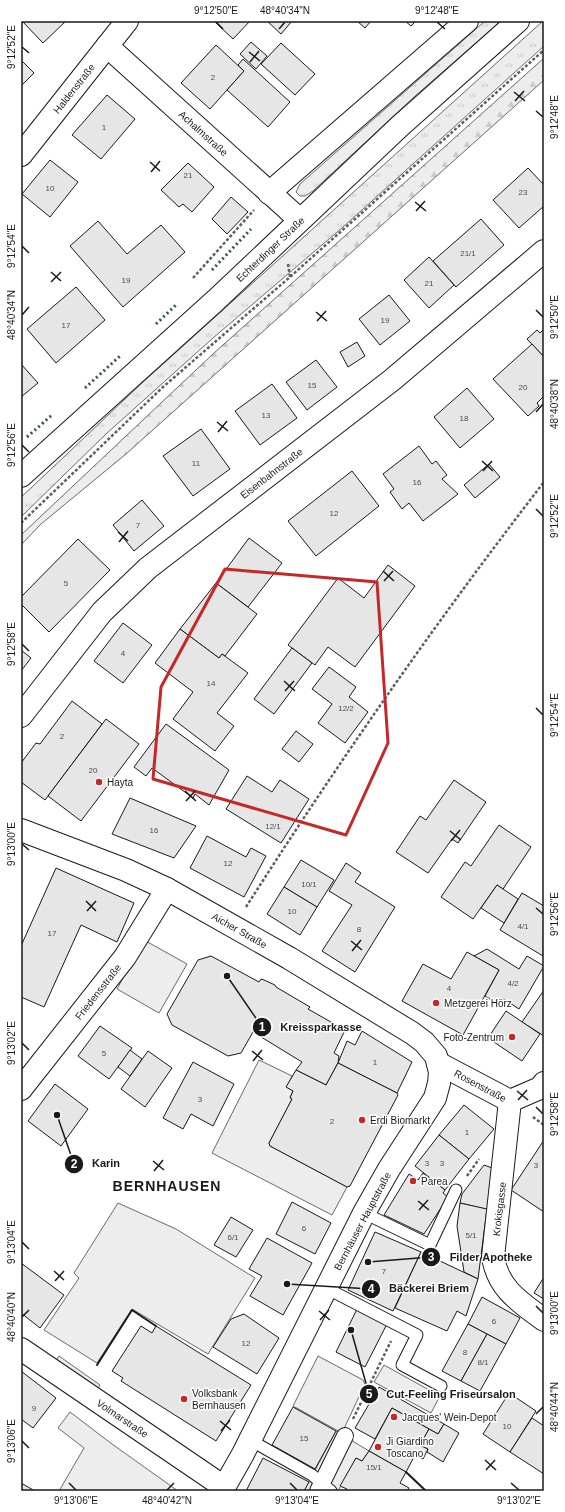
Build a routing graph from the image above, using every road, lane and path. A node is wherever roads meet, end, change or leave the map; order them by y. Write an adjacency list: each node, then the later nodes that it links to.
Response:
1 (127, 21): 4 (street, Haldenstraße)
2 (467, 21): 7 (street)
3 (518, 21): 8 (street, Echterdinger Straße)
4 (107, 46): 6 (street, Haldenstraße); 7 (street, Achalmstraße)
5 (544, 50): 13 (path)
6 (21, 155)
7 (269, 193): 8 (street, Achalmstraße); 10 (path)
8 (300, 220): 11 (street, Echterdinger Straße)
9 (544, 251): 14 (street, Eisenbahnstraße)
10 (193, 278)
11 (21, 476)
12 (544, 482): 17 (path)
13 (21, 523)
14 (21, 716)
15 (21, 830): 16 (street, Aicher Straße)
16 (167, 889): 17 (street, Aicher Straße); 20 (street, Friedensstraße)
17 (234, 926): 18 (street, Aicher Straße)
18 (438, 1063): 21 (street, Rosenstraße); 24 (street, Bernhäuser Hauptstraße)
19 (544, 1083): 21 (street, Rosenstraße)
20 (21, 1089)
21 (510, 1101): 26 (street, Krokisgasse)
22 (482, 1155): 23 (path)
23 (456, 1190): 24 (lane)
24 (364, 1213): 25 (street, Bernhäuser Hauptstraße)
25 (326, 1288): 27 (lane); 31 (street, Bernhäuser Hauptstraße)
26 (544, 1320)
27 (399, 1324): 29 (lane); 30 (path)
28 (21, 1349): 33 (street, Volmarstraße)
29 (441, 1386)
30 (345, 1436): 32 (street)
31 (250, 1440): 32 (lane); 33 (street, Bernhäuser Hauptstraße)
32 (324, 1488)
33 (223, 1489)

